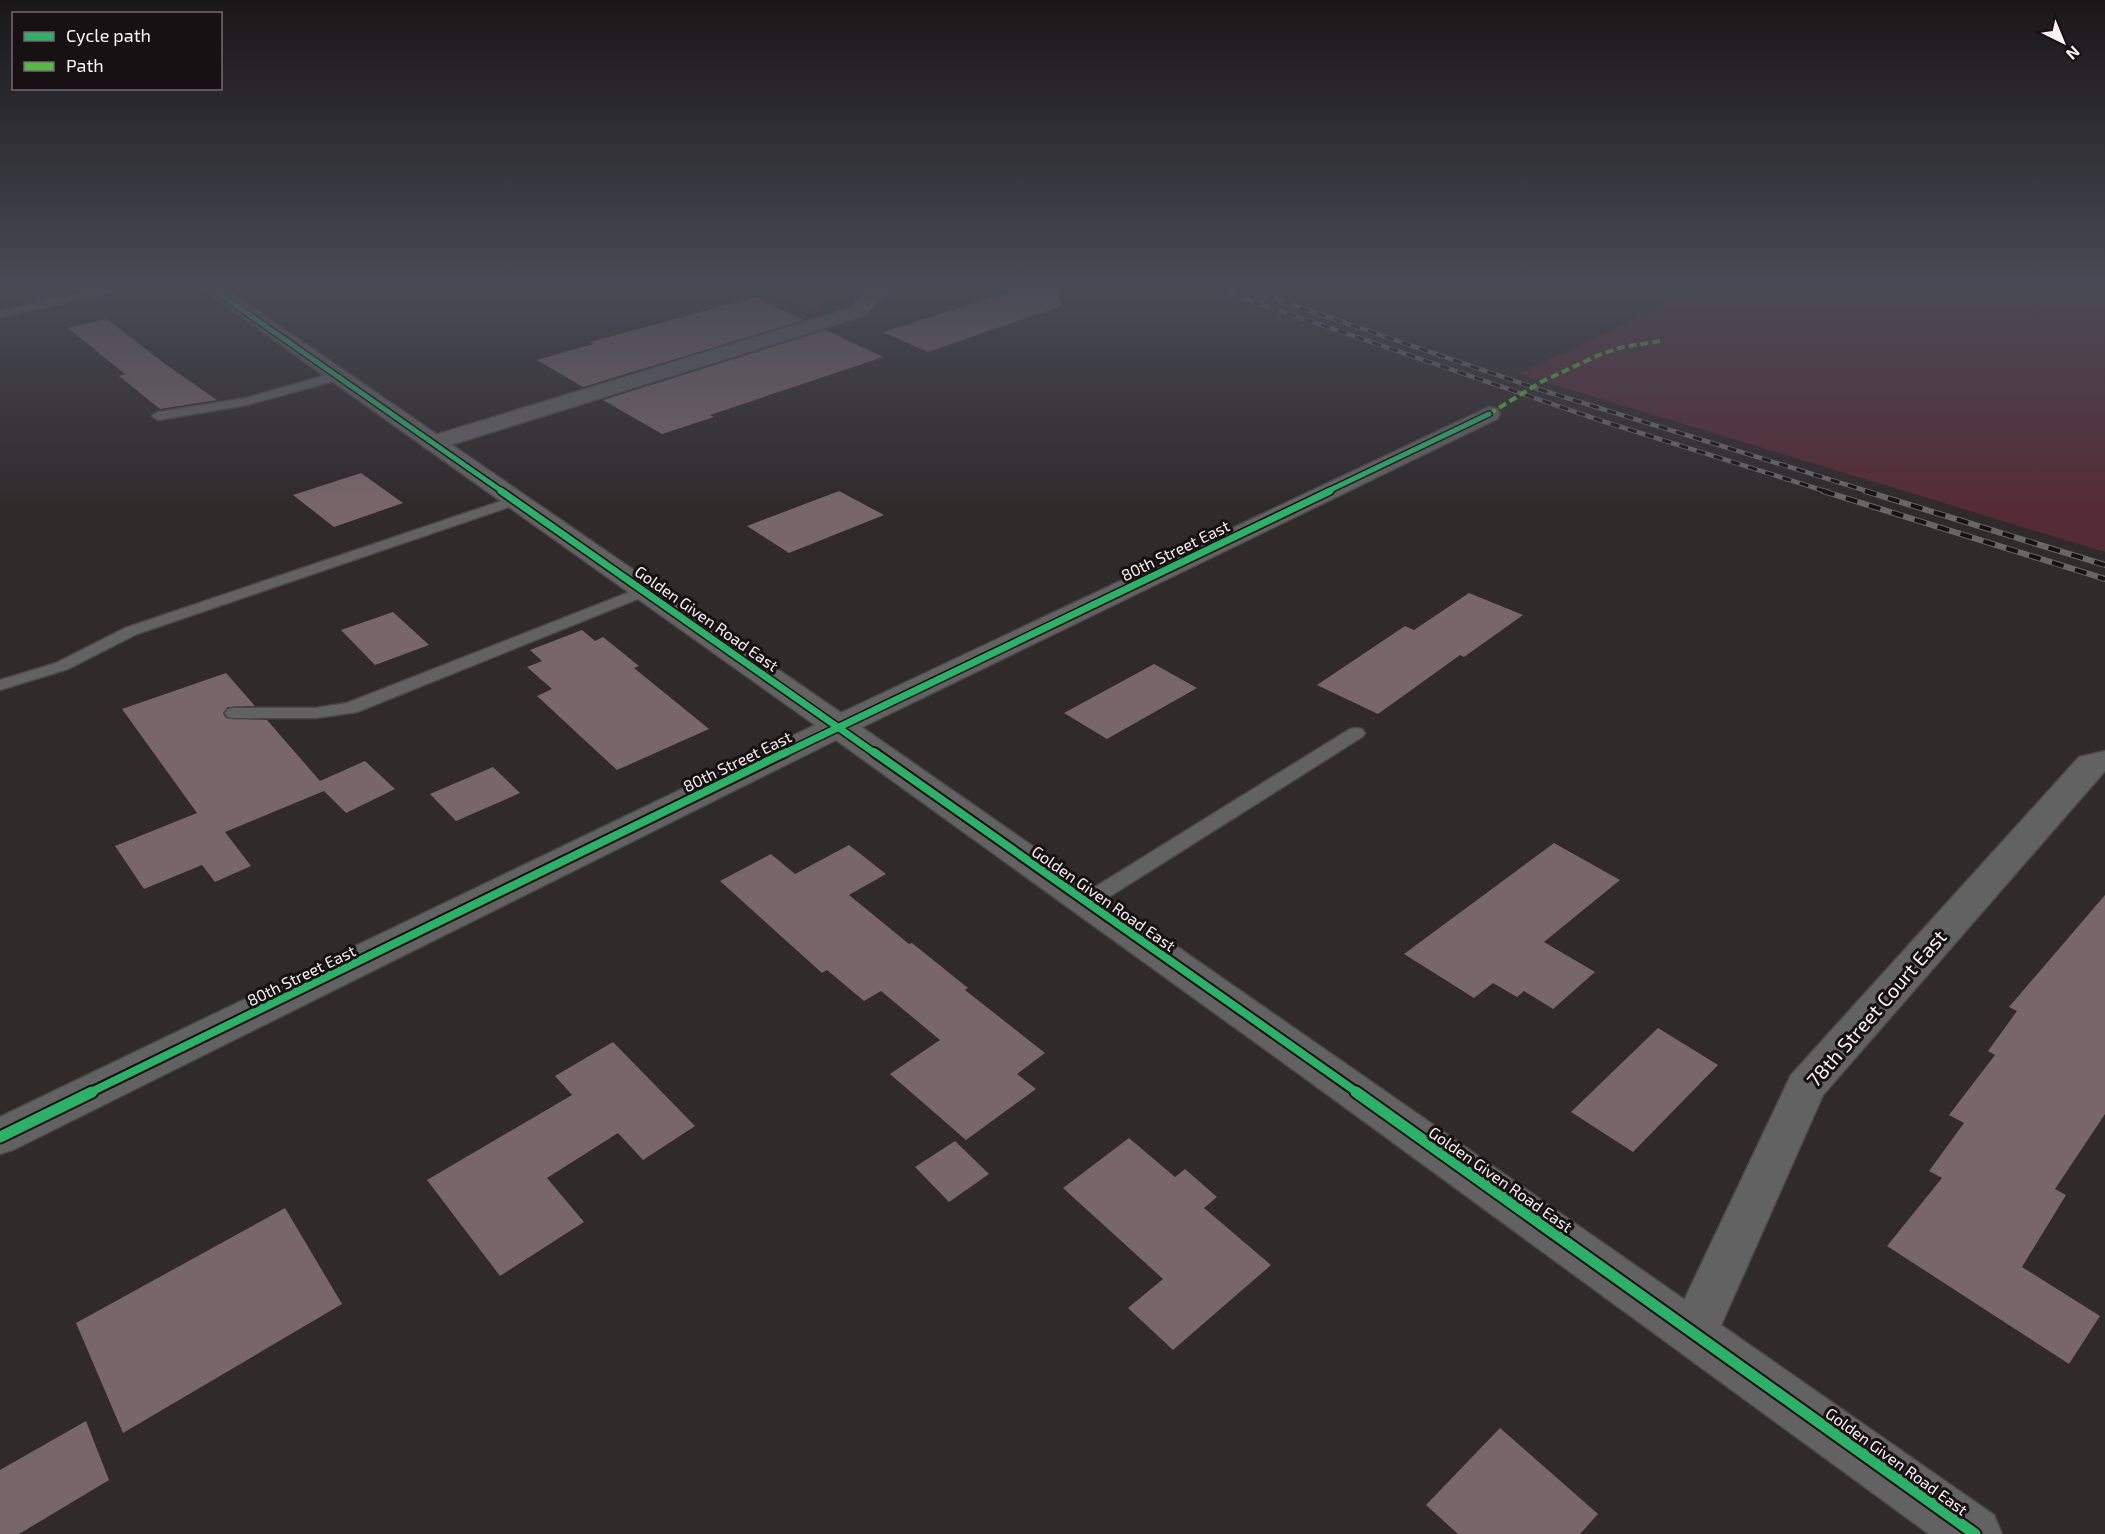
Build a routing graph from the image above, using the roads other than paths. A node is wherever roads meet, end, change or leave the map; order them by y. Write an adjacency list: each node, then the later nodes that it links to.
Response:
1 (316, 362): 3 (street, Golden Given Road East)
2 (695, 362): 6 (street)
3 (337, 376): 5 (lane); 6 (street, Golden Given Road East)
4 (1489, 414): 11 (street, 80th Street East)
5 (158, 416)
6 (433, 442): 7 (street, Golden Given Road East)
7 (516, 500): 8 (street, Golden Given Road East); 9 (lane)
8 (645, 591): 10 (lane); 11 (street, Golden Given Road East)
9 (0, 685)
10 (234, 713)
11 (839, 726): 14 (street, Golden Given Road East); 15 (street, 80th Street East)
12 (1356, 733): 14 (lane)
13 (2105, 761): 16 (street, 78th Street Court East)
14 (1086, 902): 16 (street, Golden Given Road East)
15 (0, 1137)
16 (1694, 1332): 17 (street, Golden Given Road East)
17 (1975, 1534)

